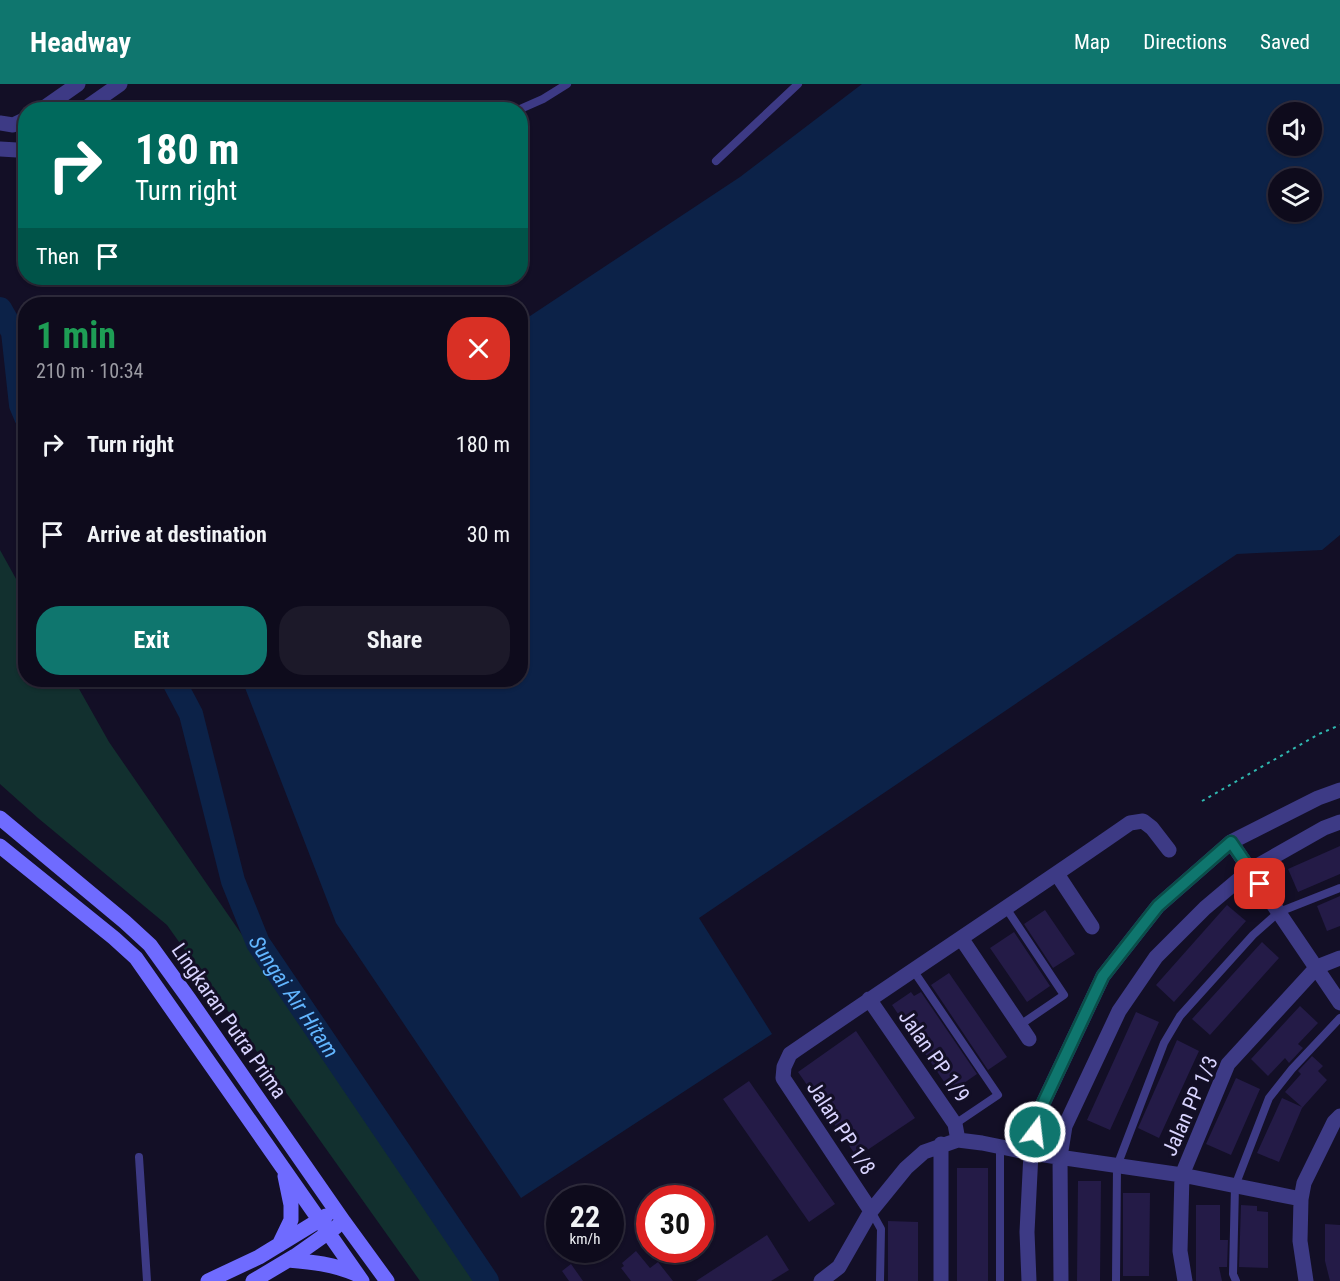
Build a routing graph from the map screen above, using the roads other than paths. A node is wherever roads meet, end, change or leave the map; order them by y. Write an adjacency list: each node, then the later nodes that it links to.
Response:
1 (78, 84): 5 (street)
2 (120, 84): 6 (street)
3 (567, 84): 7 (lane)
4 (798, 84): 12 (lane)
5 (52, 102)
6 (94, 102)
7 (528, 106)
8 (18, 123): 9 (street)
9 (1, 124)
10 (0, 149): 11 (street)
11 (18, 150)
12 (716, 161)
13 (1340, 790): 16 (street)
14 (0, 818): 48 (main road, Lingkaran Putra Prima)
15 (1340, 822): 19 (street)
16 (1231, 842): 19 (street); 39 (street)
17 (0, 846): 43 (main road, Lingkaran Putra Prima)
18 (1168, 850): 20 (street)
19 (1250, 870): 23 (street); 41 (street)
20 (1057, 874): 22 (street); 24 (street)
21 (1340, 888): 23 (lane)
22 (1006, 908): 25 (street); 32 (lane)
23 (1279, 912): 27 (street); 42 (lane)
24 (1092, 927)
25 (961, 938): 28 (street); 32 (street)
26 (1340, 958): 27 (street, Jalan PP 1/3)
27 (1317, 967): 30 (street); 44 (street, Jalan PP 1/3)
28 (913, 970): 29 (street); 35 (lane)
29 (869, 999): 35 (street, Jalan PP 1/9); 47 (street, Jalan PP 1/8)
30 (1340, 1003)
31 (1340, 1018): 45 (lane)
32 (1020, 1025): 33 (street)
33 (1029, 1039)
34 (1340, 1116): 46 (street)
35 (955, 1124): 36 (street, Jalan PP 1/9)
36 (958, 1140): 37 (street); 38 (street)
37 (941, 1144): 47 (street); 59 (street)
38 (1000, 1147): 39 (street); 60 (lane)
39 (1031, 1153): 41 (street); 61 (street)
40 (139, 1157): 53 (lane)
41 (1060, 1157): 42 (street); 62 (street)
42 (1117, 1166): 44 (street); 63 (lane)
43 (284, 1171): 49 (main road, Lingkaran Putra Prima); 50 (main road)
44 (1182, 1175): 45 (street); 64 (street, Jalan PP 1/3)
45 (1235, 1186): 46 (street); 65 (lane)
46 (1301, 1199): 66 (street)
47 (871, 1212): 57 (street); 58 (lane)
48 (340, 1216): 49 (main road); 56 (main road, Lingkaran Putra Prima)
49 (324, 1227): 50 (main road); 51 (main road); 52 (main road, Lingkaran Putra Prima)
50 (279, 1245): 54 (main road)
51 (288, 1260): 52 (main road); 55 (main road)
52 (360, 1278)
53 (147, 1281)
54 (208, 1281)
55 (253, 1281)
56 (387, 1281)
57 (821, 1281)
58 (880, 1281)
59 (941, 1281)
60 (1000, 1281)
61 (1029, 1281)
62 (1061, 1281)
63 (1116, 1281)
64 (1185, 1281)
65 (1236, 1281)
66 (1306, 1281)

